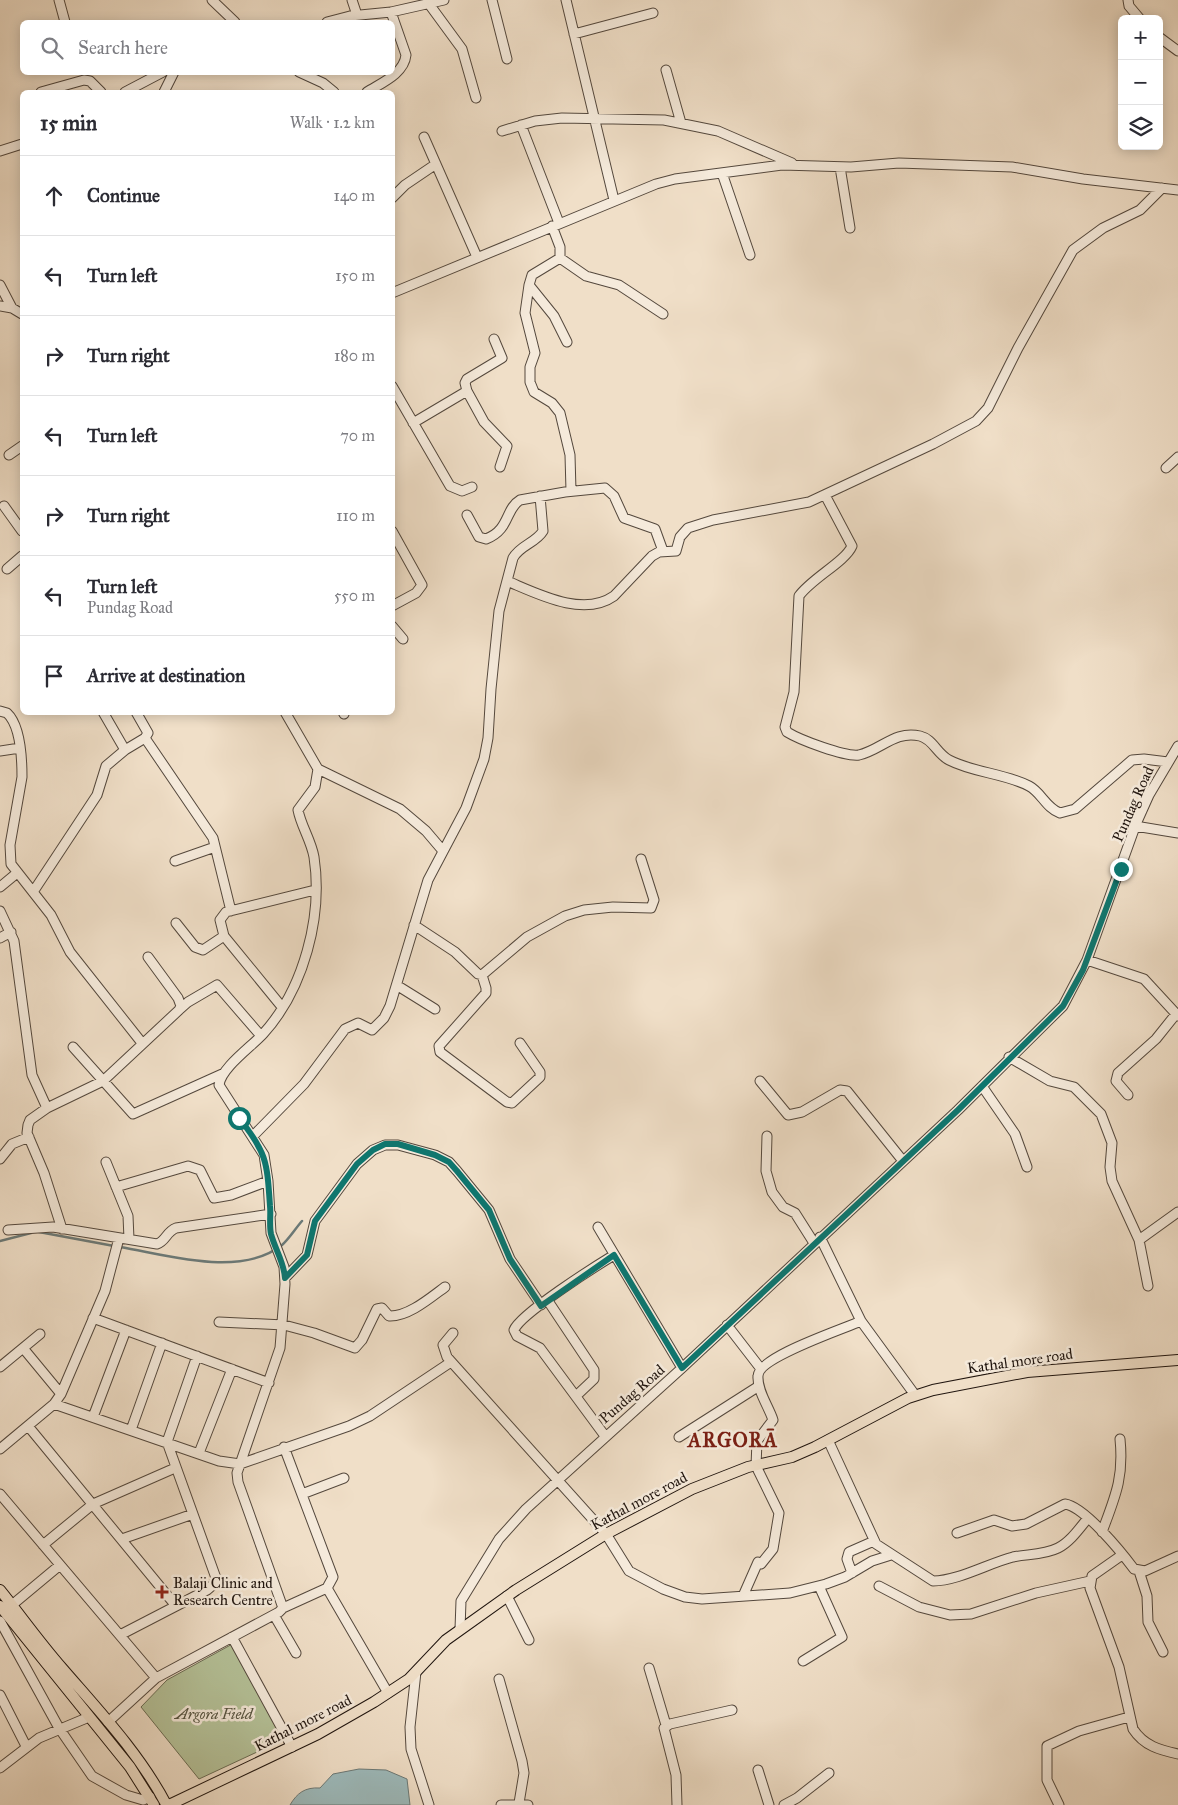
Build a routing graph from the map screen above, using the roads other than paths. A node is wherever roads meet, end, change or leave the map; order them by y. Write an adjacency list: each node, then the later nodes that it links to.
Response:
1 (60, 0): 15 (street)
2 (212, 0): 16 (street)
3 (352, 0): 13 (street)
4 (403, 0): 10 (street)
5 (444, 0): 9 (street)
6 (492, 0): 23 (street)
7 (566, 0): 20 (street)
8 (1128, 0): 14 (street)
9 (429, 4): 10 (street); 36 (street)
10 (407, 9): 11 (street)
11 (391, 12): 13 (street); 18 (street)
12 (653, 12): 20 (street)
13 (357, 15): 17 (street)
14 (1137, 15)
15 (65, 20)
16 (233, 20)
17 (336, 20)
18 (394, 20)
19 (395, 23): 25 (street)
20 (574, 34): 37 (street)
21 (1163, 40): 22 (street)
22 (1178, 52)
23 (507, 59)
24 (666, 70): 38 (street)
25 (395, 74)
26 (157, 75): 32 (street)
27 (172, 75): 33 (street)
28 (306, 75): 34 (street)
29 (393, 75): 35 (street)
30 (48, 90): 31 (street)
31 (99, 90)
32 (129, 90)
33 (165, 90)
34 (332, 90)
35 (370, 90)
36 (476, 98)
37 (594, 118): 38 (street); 39 (street); 53 (street)
38 (681, 123): 47 (street)
39 (521, 125): 40 (street); 54 (street)
40 (502, 131)
41 (424, 137): 46 (street)
42 (20, 145): 43 (street)
43 (10, 148): 44 (street); 45 (street)
44 (0, 150)
45 (0, 159)
46 (436, 164): 52 (street); 57 (street)
47 (794, 164): 48 (street); 49 (street)
48 (840, 167): 50 (street); 55 (street)
49 (722, 173): 53 (street); 56 (street)
50 (1162, 188): 51 (street); 78 (street)
51 (1178, 190)
52 (395, 195)
53 (614, 200): 54 (street)
54 (555, 225): 57 (street); 58 (street)
55 (850, 228)
56 (750, 255)
57 (477, 257): 61 (street)
58 (560, 258): 60 (street); 65 (street)
59 (0, 285): 63 (street)
60 (528, 285): 67 (street); 77 (street)
61 (395, 291)
62 (0, 306): 63 (street)
63 (12, 308): 64 (street)
64 (20, 313)
65 (663, 314)
66 (494, 339): 69 (street)
67 (567, 342)
68 (395, 391): 70 (street)
69 (467, 391): 70 (street); 74 (street)
70 (413, 422): 76 (street)
71 (20, 447): 72 (street)
72 (9, 455)
73 (1178, 457): 75 (street)
74 (500, 467)
75 (1166, 468)
76 (472, 487)
77 (571, 491): 79 (street); 86 (street)
78 (825, 495): 86 (street); 102 (street)
79 (540, 496): 81 (street); 89 (street)
80 (4, 506): 83 (street)
81 (467, 515)
82 (20, 516): 83 (street)
83 (14, 520): 84 (street)
84 (20, 528)
85 (395, 536): 90 (street)
86 (663, 551): 89 (street)
87 (20, 558): 88 (street)
88 (7, 569)
89 (507, 581): 109 (street)
90 (395, 604)
91 (395, 630): 92 (street)
92 (403, 639)
93 (0, 711): 99 (street)
94 (105, 715): 100 (street)
95 (138, 715): 97 (street)
96 (287, 715): 103 (street)
97 (145, 738): 100 (street); 108 (street)
98 (1178, 746): 102 (street, Pundag Road)
99 (20, 748): 101 (street); 106 (street)
100 (126, 750): 115 (street)
101 (0, 751)
102 (1168, 762): 104 (street, Pundag Road)
103 (318, 768): 109 (street); 114 (street)
104 (1135, 826): 105 (street); 124 (street, Pundag Road)
105 (1178, 833)
106 (10, 838): 107 (street); 112 (street)
107 (0, 840)
108 (215, 847): 111 (street); 117 (street)
109 (443, 851): 119 (street)
110 (641, 859): 125 (street)
111 (175, 861)
112 (17, 873): 113 (street); 115 (street)
113 (0, 887)
114 (315, 890): 117 (street); 127 (street)
115 (33, 892): 132 (street)
116 (0, 911): 120 (street)
117 (231, 911): 121 (street)
118 (176, 923): 121 (street)
119 (414, 925): 125 (street); 126 (street)
120 (10, 932): 122 (street); 141 (street)
121 (224, 936): 127 (street)
122 (0, 938)
123 (148, 957): 129 (street)
124 (1087, 960): 130 (street); 135 (street, Pundag Road)
125 (482, 974): 133 (street)
126 (398, 986): 128 (street); 142 (street)
127 (282, 1007): 131 (street)
128 (435, 1009)
129 (178, 1010): 131 (street); 132 (street)
130 (1177, 1015): 140 (street)
131 (261, 1036): 136 (street)
132 (142, 1043): 137 (street)
133 (520, 1043)
134 (73, 1047): 137 (street)
135 (1009, 1057): 139 (street, Pundag Road); 158 (street)
136 (222, 1074): 137 (street); 142 (street)
137 (103, 1081): 141 (street)
138 (760, 1081): 146 (street)
139 (982, 1086): 146 (street, Pundag Road); 148 (street)
140 (1128, 1095)
141 (47, 1108): 144 (street)
142 (254, 1136): 149 (street)
143 (768, 1136): 157 (street)
144 (29, 1137): 145 (street); 154 (street)
145 (0, 1159)
146 (903, 1161): 157 (street, Pundag Road)
147 (106, 1162): 150 (street)
148 (1028, 1166)
149 (268, 1181): 150 (street); 152 (street)
150 (116, 1187): 156 (street)
151 (1178, 1212): 158 (street)
152 (271, 1214): 156 (street); 161 (street)
153 (598, 1226): 160 (street)
154 (62, 1228): 155 (street); 159 (street)
155 (8, 1230)
156 (129, 1239): 159 (street)
157 (817, 1240): 166 (street); 169 (street, Pundag Road)
158 (1139, 1240): 162 (street)
159 (119, 1241): 165 (street)
160 (614, 1255): 164 (street); 179 (street)
161 (285, 1278): 164 (street); 168 (street)
162 (1148, 1286)
163 (445, 1287): 168 (street)
164 (544, 1303): 186 (street); 186 (street)
165 (93, 1318): 170 (street); 184 (street)
166 (861, 1321): 181 (street); 185 (street)
167 (219, 1322): 168 (street)
168 (284, 1325): 182 (street)
169 (727, 1325): 179 (street, Pundag Road); 181 (street)
170 (126, 1330): 173 (street); 188 (street)
171 (453, 1333): 177 (street)
172 (40, 1334): 174 (street)
173 (162, 1344): 175 (street); 190 (street)
174 (23, 1348): 178 (street); 184 (street)
175 (197, 1356): 180 (street); 195 (street)
176 (1178, 1360): 185 (main road, Kathal more road)
177 (452, 1362): 196 (street); 203 (street)
178 (0, 1367)
179 (682, 1368): 191 (street, Pundag Road)
180 (232, 1369): 182 (street); 198 (street)
181 (761, 1369): 183 (street)
182 (269, 1383): 199 (street)
183 (759, 1386): 192 (street); 200 (street)
184 (61, 1394): 187 (street)
185 (915, 1395): 194 (main road, Kathal more road)
186 (576, 1396): 191 (street)
187 (54, 1404): 188 (street); 189 (street)
188 (92, 1417): 190 (street)
189 (28, 1426): 197 (street); 206 (street)
190 (131, 1430): 195 (street)
191 (605, 1436): 203 (street, Pundag Road)
192 (680, 1437)
193 (1120, 1439): 209 (street)
194 (828, 1440): 200 (main road, Kathal more road); 213 (street)
195 (167, 1442): 198 (street); 201 (street)
196 (284, 1448): 199 (street); 205 (street)
197 (0, 1449)
198 (199, 1453): 199 (street)
199 (240, 1464): 231 (street)
200 (756, 1466): 211 (main road, Kathal more road); 227 (street)
201 (175, 1468): 206 (street); 207 (street)
202 (344, 1478): 205 (street)
203 (556, 1480): 211 (street); 234 (street, Pundag Road)
204 (0, 1494): 214 (street)
205 (302, 1494): 224 (street)
206 (93, 1504): 212 (street); 214 (street)
207 (193, 1514): 212 (street); 230 (street)
208 (1088, 1518): 209 (street); 210 (street); 215 (street)
209 (1102, 1532): 216 (street)
210 (957, 1533)
211 (606, 1534): 226 (main road, Kathal more road); 227 (street)
212 (122, 1539): 230 (street)
213 (874, 1541): 215 (street); 220 (street)
214 (43, 1544): 218 (street)
215 (891, 1555): 220 (street)
216 (1122, 1555): 219 (street); 221 (street)
217 (1178, 1556): 219 (street)
218 (60, 1565): 228 (street); 235 (street)
219 (1139, 1571): 238 (street)
220 (852, 1573): 222 (street)
221 (1090, 1581): 223 (street); 249 (street)
222 (819, 1586): 227 (street); 240 (street)
223 (879, 1586)
224 (327, 1588): 231 (street); 245 (street)
225 (0, 1590): 228 (main road)
226 (507, 1596): 234 (main road, Kathal more road); 237 (street)
227 (743, 1596)
228 (12, 1605): 250 (main road)
229 (0, 1606): 248 (main road)
230 (176, 1606): 235 (street)
231 (283, 1608): 232 (street)
232 (274, 1615): 236 (street); 239 (street)
233 (0, 1622): 252 (street)
234 (460, 1629): 242 (main road, Kathal more road)
235 (120, 1635): 243 (street)
236 (232, 1637): 243 (street); 254 (street)
237 (529, 1640)
238 (1163, 1652)
239 (296, 1653)
240 (803, 1661)
241 (649, 1668): 251 (street)
242 (416, 1672): 245 (main road, Kathal more road); 262 (street)
243 (156, 1678): 250 (street)
244 (498, 1679): 260 (street)
245 (388, 1693): 254 (main road, Kathal more road)
246 (0, 1695): 253 (street)
247 (732, 1710): 251 (street)
248 (89, 1717): 252 (street); 259 (main road)
249 (1130, 1717): 255 (street); 267 (street)
250 (108, 1722): 261 (main road)
251 (666, 1726): 264 (street)
252 (58, 1728): 253 (street); 259 (street)
253 (26, 1746): 256 (street)
254 (292, 1747): 261 (main road, Kathal more road)
255 (1178, 1754)
256 (0, 1768)
257 (758, 1770): 265 (street)
258 (829, 1773): 266 (street)
259 (152, 1801)
260 (524, 1804): 263 (street)
261 (166, 1805)
262 (429, 1805)
263 (501, 1805)
264 (678, 1805)
265 (769, 1805)
266 (784, 1805)
267 (1059, 1805)

